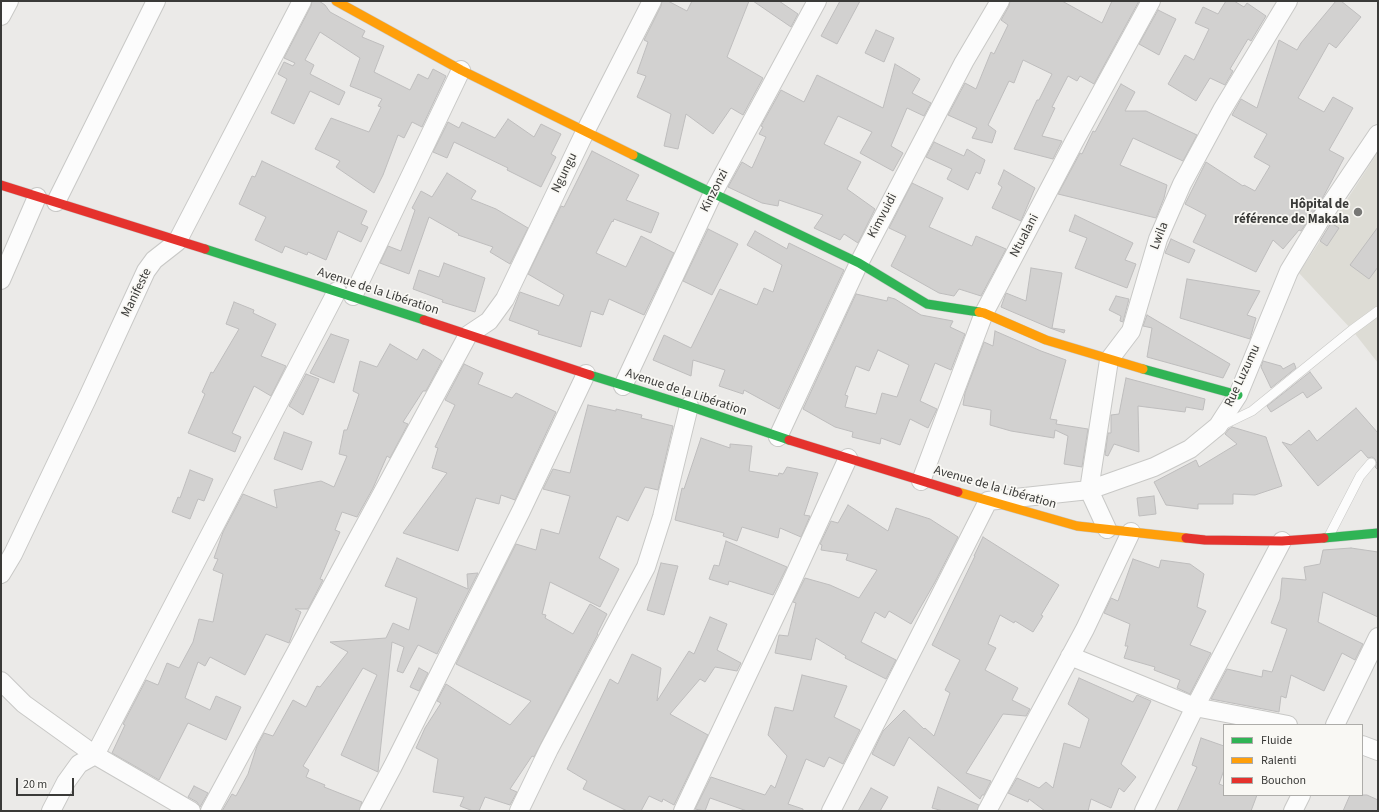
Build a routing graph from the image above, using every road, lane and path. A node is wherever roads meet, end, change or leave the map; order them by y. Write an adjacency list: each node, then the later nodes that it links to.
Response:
1 (9, 1): 10 (street)
2 (156, 1): 17 (street)
3 (302, 1): 18 (street, Manifeste)
4 (336, 1): 11 (main road)
5 (652, 1): 12 (street, Ngungu)
6 (817, 1): 15 (street, Kinzonzi)
7 (1000, 1): 19 (street, Kimvuidi)
8 (1151, 1): 23 (street, Ntualani)
9 (1288, 1): 25 (street, Lwila)
10 (1, 16)
11 (461, 70): 12 (main road); 21 (street)
12 (585, 132): 15 (main road); 24 (street, Ngungu)
13 (1378, 134): 28 (street, Rue Luzumu)
14 (1, 185): 16 (main road, Avenue de la Libération)
15 (714, 193): 19 (main road); 27 (street, Kinzonzi)
16 (37, 197): 17 (main road, Avenue de la Libération); 20 (street)
17 (56, 202): 18 (main road, Avenue de la Libération)
18 (177, 242): 21 (main road, Avenue de la Libération); 42 (street, Manifeste)
19 (859, 263): 23 (main road); 31 (street, Kimvuidi)
20 (1, 280)
21 (345, 294): 24 (main road, Avenue de la Libération); 51 (street)
22 (1378, 312): 30 (lane)
23 (984, 313): 25 (main road); 34 (street, Ntualani)
24 (468, 335): 26 (main road, Avenue de la Libération); 55 (street)
25 (1109, 360): 28 (main road); 35 (street, Lwila)
26 (586, 374): 27 (main road, Avenue de la Libération); 56 (street)
27 (622, 386): 29 (main road, Avenue de la Libération)
28 (1238, 395): 30 (street, Rue Luzumu)
29 (689, 406): 31 (main road, Avenue de la Libération); 57 (street)
30 (1214, 429): 35 (street, Rue Luzumu)
31 (778, 436): 32 (main road, Avenue de la Libération)
32 (848, 458): 34 (main road, Avenue de la Libération); 58 (street)
33 (1371, 463): 40 (lane)
34 (921, 481): 36 (main road, Avenue de la Libération)
35 (1089, 490): 36 (street, Rue Luzumu); 37 (street)
36 (988, 501): 37 (main road, Avenue de la Libération); 59 (street)
37 (1107, 529): 38 (main road, Avenue de la Libération)
38 (1131, 532): 41 (main road, Avenue de la Libération); 44 (street)
39 (1378, 533): 40 (main road, Avenue de la Libération)
40 (1328, 538): 41 (main road, Avenue de la Libération)
41 (1282, 541): 46 (street)
42 (1, 574)
43 (1378, 637): 48 (street)
44 (1070, 656): 46 (street); 60 (street)
45 (1, 681): 51 (street)
46 (1195, 707): 47 (street); 61 (street)
47 (1283, 724)
48 (1335, 724)
49 (1363, 745): 50 (street)
50 (1378, 751)
51 (95, 755): 53 (street); 54 (street)
52 (1300, 796): 62 (street)
53 (51, 811)
54 (191, 811)
55 (210, 811)
56 (369, 811)
57 (519, 811)
58 (683, 811)
59 (831, 811)
60 (987, 811)
61 (1144, 811)
62 (1293, 811)

